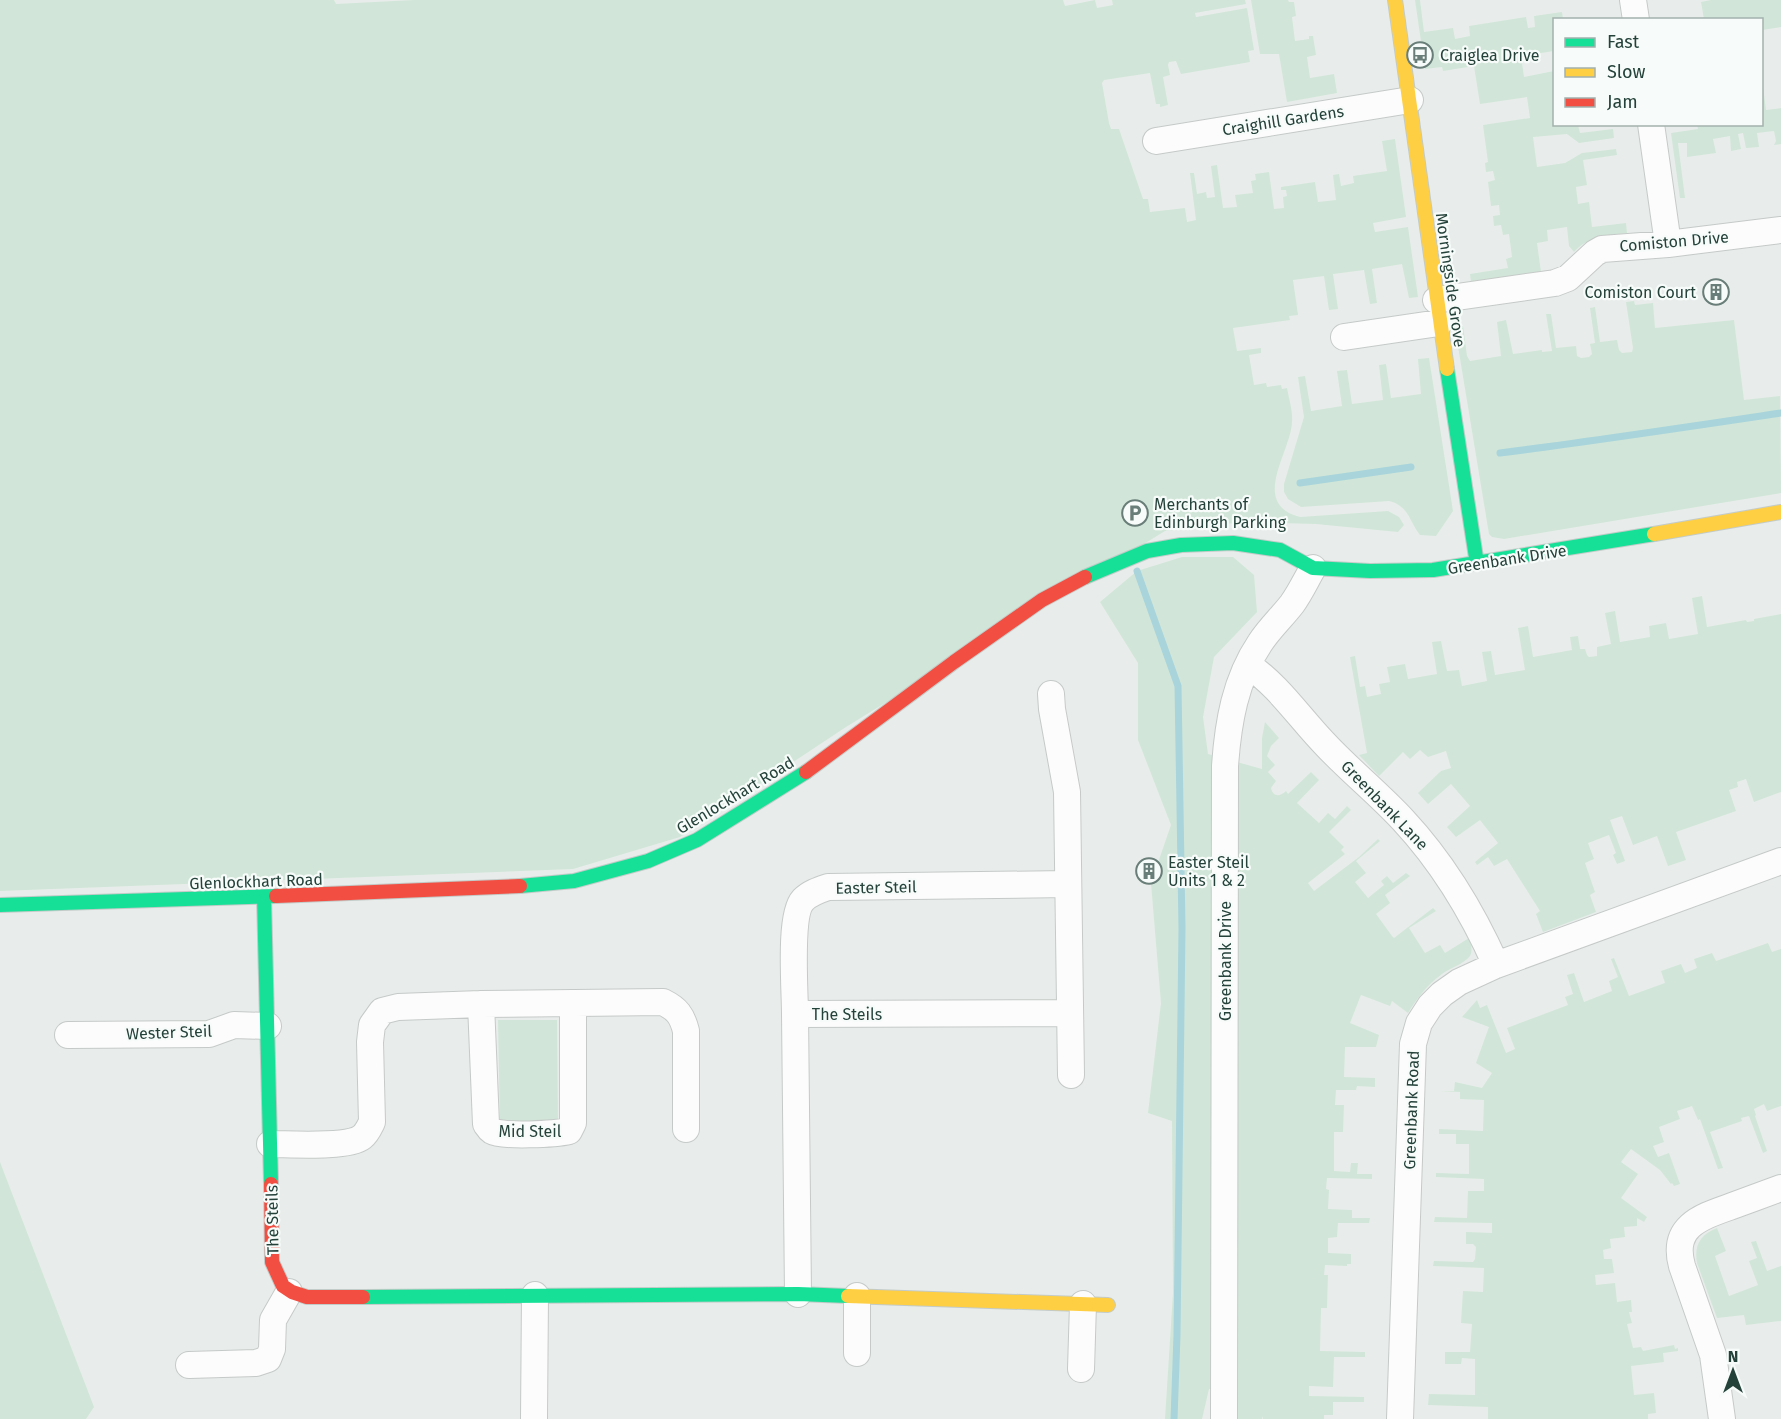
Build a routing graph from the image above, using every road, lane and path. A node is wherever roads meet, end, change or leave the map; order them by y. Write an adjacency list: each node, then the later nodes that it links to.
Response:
1 (1395, 0): 4 (street, Morningside Grove)
2 (1633, 0): 3 (street)
3 (1636, 18)
4 (1410, 100): 6 (street, Craighill Gardens); 9 (street, Morningside Grove)
5 (1651, 126): 8 (street)
6 (1156, 141)
7 (1781, 230): 8 (street, Comiston Drive)
8 (1668, 244): 9 (street, Comiston Drive)
9 (1438, 312): 10 (street, Comiston Drive); 12 (street, Morningside Grove)
10 (1344, 337)
11 (1781, 512): 12 (street, Greenbank Drive)
12 (1476, 564): 13 (street, Greenbank Drive)
13 (1313, 568): 14 (street, Greenbank Drive); 18 (street, Glenlockhart Road)
14 (1248, 665): 20 (street, Greenbank Lane); 40 (street, Greenbank Drive)
15 (1051, 694): 17 (street)
16 (1781, 861): 20 (street, Greenbank Road)
17 (1068, 884): 23 (street); 24 (street, Easter Steil)
18 (264, 897): 19 (street, Glenlockhart Road); 25 (street, The Steils)
19 (0, 905)
20 (1496, 965): 41 (street, Greenbank Road)
21 (573, 1003): 22 (street); 22 (street, Mid Steil); 28 (street)
22 (482, 1004): 29 (street)
23 (1071, 1013): 24 (street, The Steils); 27 (street)
24 (795, 1014): 32 (street, The Steils)
25 (268, 1026): 26 (street, Wester Steil); 29 (street, The Steils)
26 (68, 1035)
27 (1071, 1075)
28 (686, 1129)
29 (270, 1144): 31 (street, The Steils)
30 (1781, 1188): 42 (street)
31 (289, 1292): 33 (street); 37 (street)
32 (798, 1294): 33 (street); 34 (street)
33 (535, 1295): 39 (street)
34 (856, 1296): 35 (street); 36 (street)
35 (1095, 1305): 38 (street)
36 (856, 1353)
37 (189, 1365)
38 (1081, 1369)
39 (535, 1410)
40 (1224, 1419)
41 (1400, 1419)
42 (1722, 1419)

